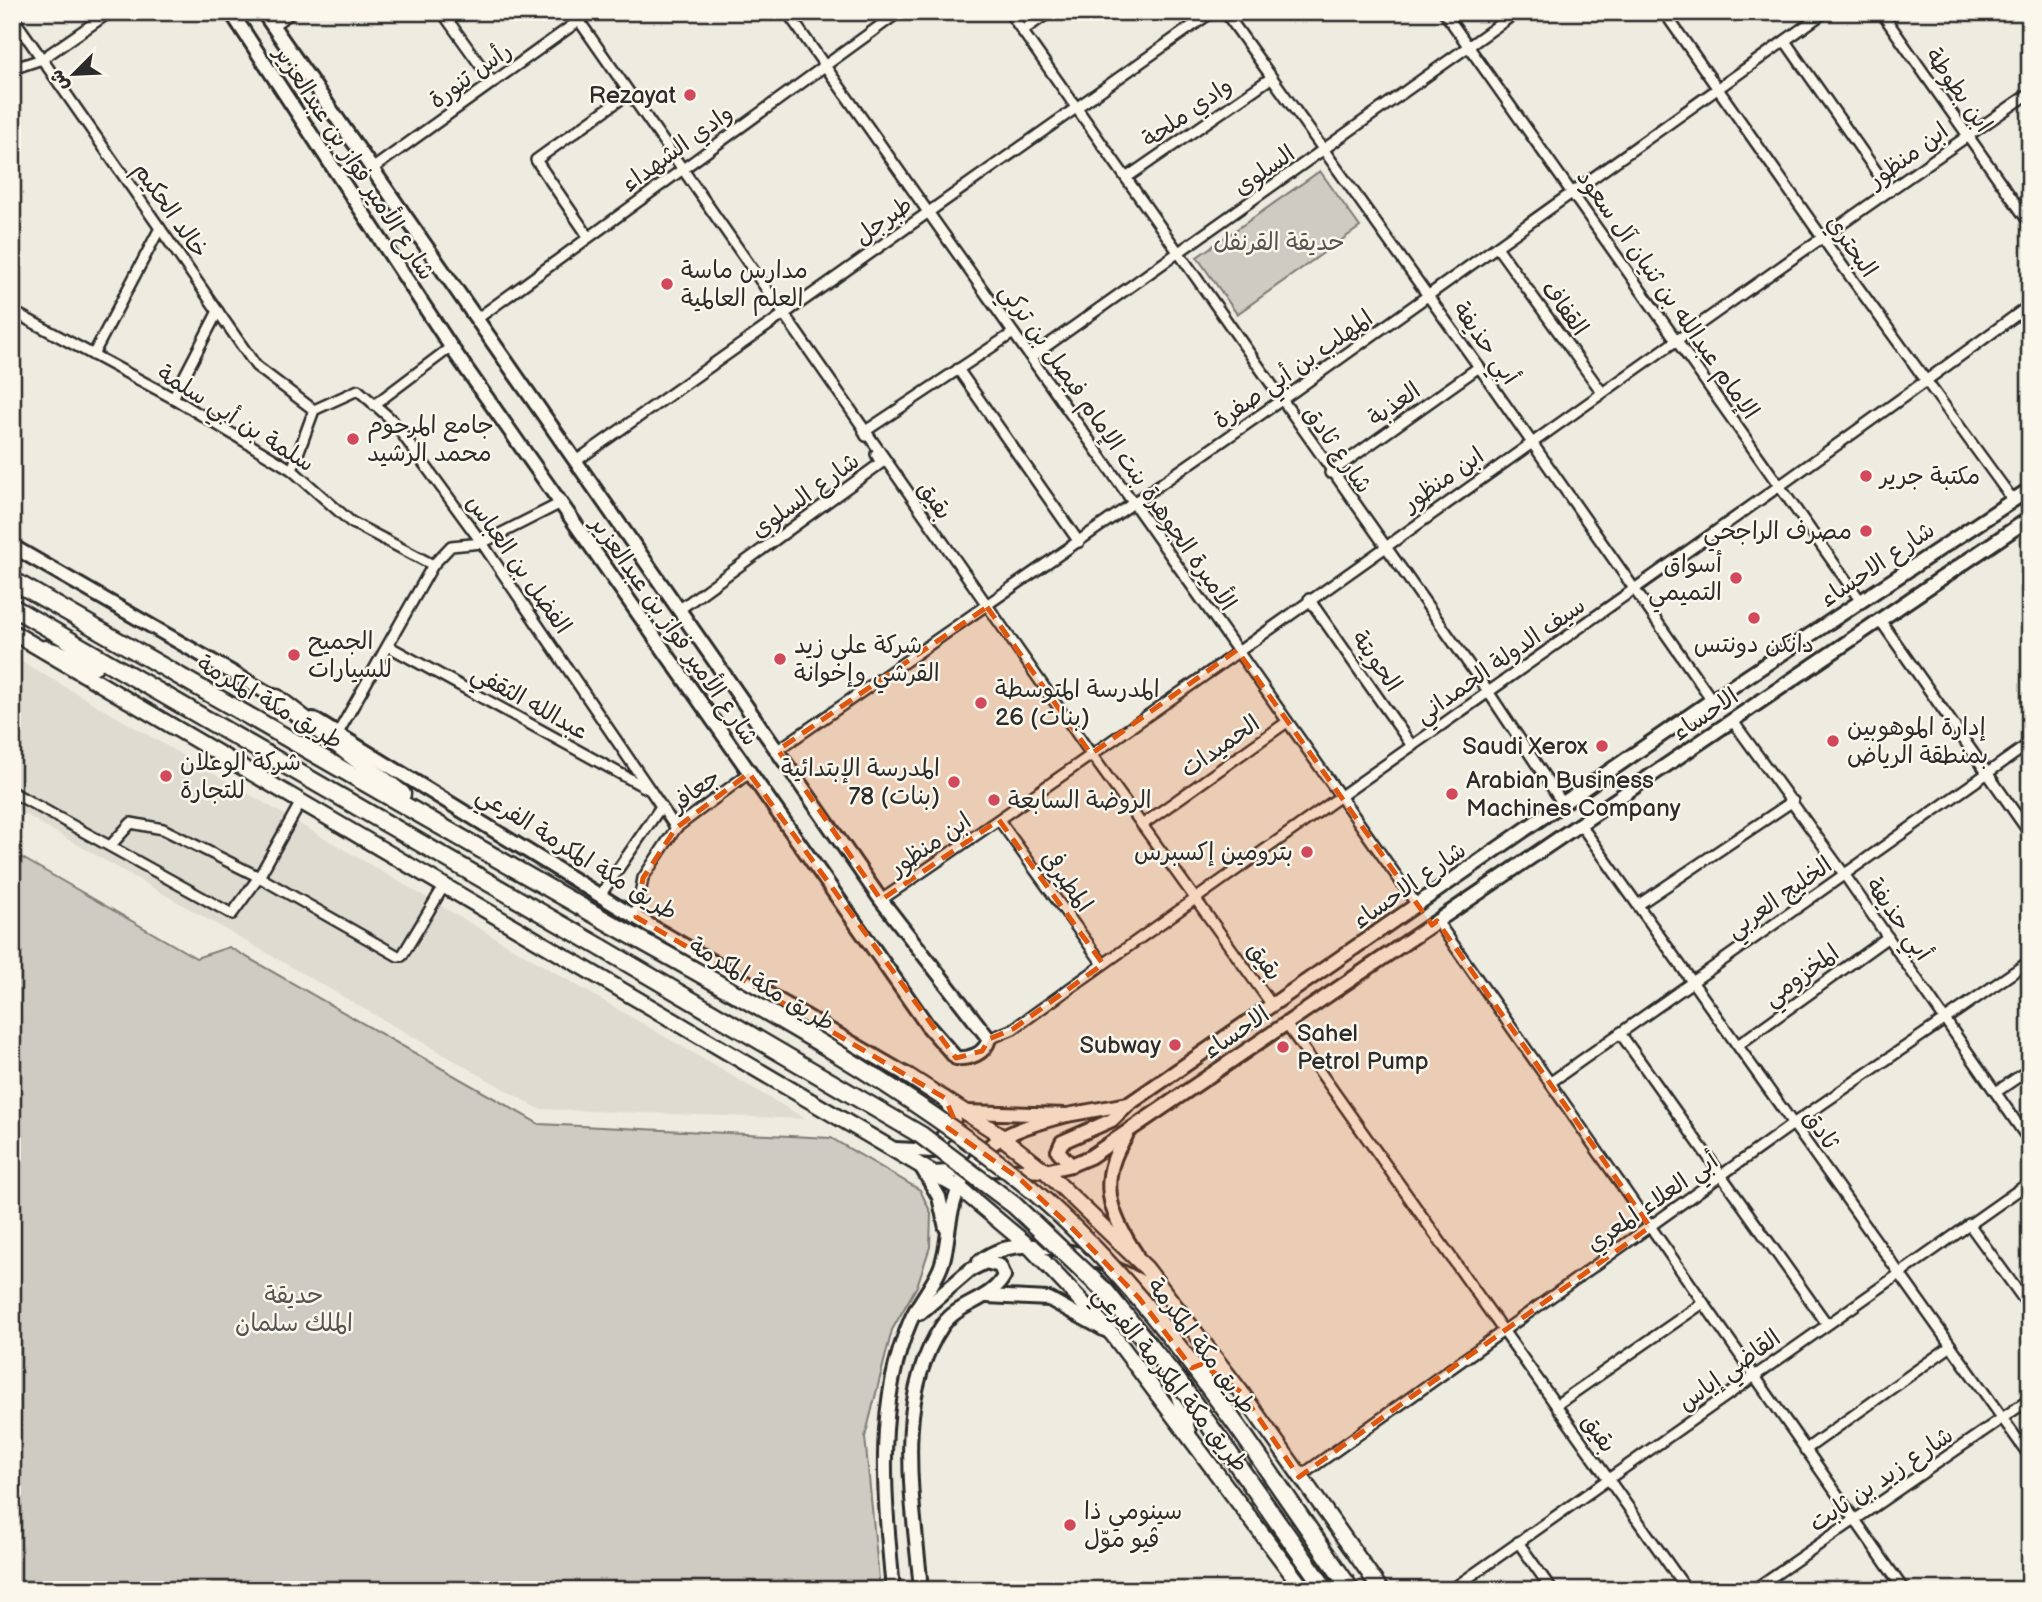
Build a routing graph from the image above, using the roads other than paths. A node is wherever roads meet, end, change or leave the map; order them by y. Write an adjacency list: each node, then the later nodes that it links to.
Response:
1 (110, 12): 24 (street)
2 (231, 12): 55 (main road, شارع الأمير فواز بن عبدالعزير)
3 (263, 12): 20 (main road, شارع الأمير فواز بن عبدالعزير)
4 (292, 12): 20 (street)
5 (442, 12): 28 (street)
6 (591, 12): 19 (street, رأس تنورة)
7 (787, 12): 25 (street, الأميرة الجوهرة بنت الإمام فيصل بن تركي)
8 (900, 12): 25 (street, وادي الشهداء)
9 (1009, 12): 21 (street, شارع ثادق)
10 (1050, 12): 21 (street)
11 (1212, 12): 32 (street, طبرجل)
12 (1224, 12): 27 (street, أبي حذيفة)
13 (1444, 12): 23 (street, الإمام عبدالله بن ثنيان آل سعود)
14 (1517, 12): 23 (street, السلوى)
15 (1664, 12): 29 (street, البحتري)
16 (1825, 12): 22 (street, المهلب بن أبي صفرة)
17 (1881, 12): 33 (street, ابن بطوطة)
18 (12, 16): 24 (street, خالد الحكيم)
19 (576, 16): 28 (street, رأس تنورة); 31 (street, بقيق)
20 (272, 26): 35 (main road, شارع الأمير فواز بن عبدالعزير)
21 (1022, 31): 32 (street, شارع ثادق)
22 (1785, 41): 29 (street, المهلب بن أبي صفرة); 38 (street)
23 (1468, 47): 34 (street, السلوى); 39 (street, الإمام عبدالله بن ثنيان آل سعود)
24 (42, 59): 26 (street); 42 (street, خالد الحكيم)
25 (824, 66): 36 (street, وادي الشهداء); 40 (street, الأميرة الجوهرة بنت الإمام فيصل بن تركي)
26 (12, 69)
27 (1271, 78): 34 (street, أبي حذيفة); 37 (street, وادي ملحة)
28 (493, 83): 35 (street, رأس تنورة)
29 (1718, 87): 39 (street, المهلب بن أبي صفرة); 44 (street, البحتري)
30 (2030, 93): 33 (street, ابن منظور)
31 (628, 94): 36 (street, بقيق); 43 (street)
32 (1075, 108): 37 (street, شارع ثادق); 40 (street, طبرجل)
33 (1967, 136): 38 (street, ابن منظور); 41 (street, ابن بطوطة)
34 (1324, 152): 46 (street, السلوى); 47 (street, أبي حذيفة)
35 (372, 169): 52 (main road, شارع الأمير فواز بن عبدالعزير)
36 (681, 169): 43 (street, وادي الشهداء); 51 (street, بقيق)
37 (1126, 178): 46 (street, شارع ثادق)
38 (1890, 191): 44 (street, ابن منظور)
39 (1573, 194): 45 (street, المهلب بن أبي صفرة); 54 (street, الإمام عبدالله بن ثنيان آل سعود)
40 (928, 212): 51 (street, طبرجل); 53 (street, الأميرة الجوهرة بنت الإمام فيصل بن تركي)
41 (2030, 224)
42 (160, 228): 50 (street, خالد الحكيم); 56 (street)
43 (589, 236): 52 (street, وادي الشهداء)
44 (1823, 239): 54 (street, ابن منظور); 60 (street, البحتري)
45 (1497, 247): 47 (street, المهلب بن أبي صفرة); 61 (street, القفاف)
46 (1178, 254): 57 (street, السلوى); 63 (street, شارع ثادق)
47 (1429, 296): 58 (street, أبي حذيفة); 63 (street, المهلب بن أبي صفرة)
48 (2030, 305): 60 (street, سيف الدولة الحمداني)
49 (12, 311): 56 (street, سلمة بن أبي سلمة)
50 (218, 311): 62 (street); 65 (street, خالد الحكيم)
51 (784, 314): 66 (street, بقيق); 68 (street, طبرجل)
52 (478, 318): 68 (main road, شارع الأمير فواز بن عبدالعزير)
53 (1013, 332): 57 (street, الأميرة الجوهرة بنت الإمام فيصل بن تركي); 59 (street, شارع السلوى)
54 (1676, 339): 61 (street, ابن منظور); 71 (street, الإمام عبدالله بن ثنيان آل سعود)
55 (451, 347): 64 (street); 75 (main road, شارع الأمير فواز بن عبدالعزير)
56 (93, 355): 62 (street, سلمة بن أبي سلمة)
57 (1031, 357): 74 (street, الأميرة الجوهرة بنت الإمام فيصل بن تركي)
58 (1479, 367): 67 (street, أبي حذيفة); 70 (street, العذبة)
59 (958, 369): 66 (street, شارع السلوى); 77 (street)
60 (1925, 382): 71 (street, سيف الدولة الحمداني); 73 (street, البحتري)
61 (1601, 391): 67 (street, ابن منظور)
62 (173, 398): 69 (street, سلمة بن أبي سلمة)
63 (1280, 401): 70 (street, شارع ثادق); 74 (street, المهلب بن أبي صفرة)
64 (374, 405): 65 (street, الفضل بن العباس); 78 (street, الفضل بن العباس)
65 (314, 410): 69 (street)
66 (864, 432): 87 (street, بقيق); 88 (street, شارع السلوى)
67 (1531, 441): 79 (street, ابن منظور); 83 (street, أبي حذيفة)
68 (576, 461): 88 (main road, شارع الأمير فواز بن عبدالعزير)
69 (292, 470): 81 (street, سلمة بن أبي سلمة)
70 (1331, 472): 79 (street, شارع ثادق)
71 (1781, 487): 83 (street, سيف الدولة الحمداني); 85 (street, الإمام عبدالله بن ثنيان آل سعود)
72 (2030, 489): 73 (main road, شارع الاحساء)
73 (2013, 500): 85 (main road, شارع الاحساء)
74 (1134, 502): 77 (street, المهلب بن أبي صفرة); 93 (street, الأميرة الجوهرة بنت الإمام فيصل بن تركي)
75 (561, 503): 78 (street); 106 (main road, شارع الأمير فواز بن عبدالعزير)
76 (2030, 518): 89 (main road, الاحساء)
77 (1079, 542): 87 (street, المهلب بن أبي صفرة)
78 (482, 543): 81 (street); 108 (street, الفضل بن العباس)
79 (1383, 545): 84 (street, ابن منظور); 94 (street, شارع ثادق)
80 (12, 546): 95 (main road, طريق مكة المكرمة الفرعي)
81 (433, 565): 91 (street)
82 (12, 580): 120 (highway, طريق مكة المكرمة)
83 (1635, 588): 94 (street, سيف الدولة الحمداني); 96 (street, أبي حذيفة)
84 (1309, 599): 93 (street, ابن منظور); 101 (street, الحويتة)
85 (1860, 600): 96 (main road, شارع الاحساء)
86 (12, 607): 104 (highway, طريق مكة المكرمة)
87 (987, 607): 102 (street, المهلب بن أبي صفرة); 103 (street, بقيق)
88 (680, 609): 102 (main road, شارع الأمير فواز بن عبدالعزير)
89 (1880, 620): 97 (main road, الاحساء); 105 (street)
90 (12, 632): 92 (main road, طريق مكة المكرمة الفرعي)
91 (388, 646): 99 (street); 108 (street, عبدالله الثقفي)
92 (45, 649): 104 (highway); 110 (main road, طريق مكة المكرمة الفرعي)
93 (1237, 650): 98 (street, الأميرة الجوهرة بنت الإمام فيصل بن تركي); 103 (street, ابن منظور)
94 (1489, 693): 101 (street, سيف الدولة الحمداني); 112 (street, شارع ثادق)
95 (277, 698): 99 (main road, طريق مكة المكرمة الفرعي); 120 (highway)
96 (1712, 700): 112 (main road, شارع الاحساء)
97 (1732, 720): 111 (street, أبي حذيفة); 115 (main road, الاحساء)
98 (1287, 722): 109 (street, الأميرة الجوهرة بنت الإمام فيصل بن تركي); 116 (street, الحميدات)
99 (338, 733): 124 (main road, طريق مكة المكرمة الفرعي)
100 (2030, 743): 105 (street, الخليج العربي)
101 (1412, 746): 109 (street, سيف الدولة الحمداني)
102 (778, 750): 126 (main road, شارع الأمير فواز بن عبدالعزير)
103 (1091, 754): 114 (street, ابن منظور); 116 (street, بقيق)
104 (286, 767): 192 (highway, طريق مكة المكرمة, bridge)
105 (1987, 772): 118 (street); 121 (street, الخليج العربي)
106 (749, 773): 117 (street, جعافر); 139 (main road, شارع الأمير فواز بن عبدالعزير)
107 (12, 792): 119 (street)
108 (653, 792): 113 (street, الفضل بن العباس)
109 (1341, 797): 125 (street, سيف الدولة الحمداني); 127 (street, الأميرة الجوهرة بنت الإمام فيصل بن تركي)
110 (302, 800): 122 (street); 123 (main road, طريق مكة المكرمة الفرعي)
111 (1793, 801): 121 (street, أبي حذيفة); 128 (street)
112 (1563, 804): 127 (main road, شارع الاحساء)
113 (660, 808): 117 (street, الفضل بن العباس); 124 (street)
114 (999, 820): 126 (street, ابن منظور); 133 (street, المطيرفي)
115 (1580, 824): 128 (street, ثادق); 130 (main road, الاحساء)
116 (1142, 825): 125 (street, بقيق)
117 (676, 828): 129 (street, جعافر)
118 (2030, 834)
119 (111, 845): 122 (street); 122 (street)
120 (478, 848): 193 (highway, طريق مكة المكرمة, bridge)
121 (1844, 874): 131 (street, أبي حذيفة); 134 (street, الخليج العربي)
122 (259, 877): 123 (street)
123 (445, 884): 153 (main road, طريق مكة المكرمة الفرعي)
124 (601, 894): 129 (main road, طريق مكة المكرمة الفرعي)
125 (1196, 898): 133 (street, سيف الدولة الحمداني); 135 (street, بقيق)
126 (881, 900): 139 (main road, شارع الأمير فواز بن عبدالعزير)
127 (1417, 905): 135 (main road, شارع الاحساء)
128 (1639, 905): 134 (street, ثادق)
129 (636, 918): 142 (main road, طريق مكة المكرمة الفرعي)
130 (1437, 921): 137 (main road, الاحساء); 143 (street)
131 (1888, 937): 136 (street, أبي حذيفة); 140 (street, المخزومي)
132 (2030, 961): 136 (street, أبي العلاء المعري)
133 (1103, 964): 139 (street, سيف الدولة الحمداني)
134 (1692, 982): 138 (street, الخليج العربي); 140 (street, ثادق)
135 (1272, 1005): 146 (main road, شارع الاحساء)
136 (1945, 1018): 144 (street, أبي حذيفة); 149 (street, أبي العلاء المعري)
137 (1286, 1024): 150 (main road, الاحساء); 173 (street, بقيق)
138 (1620, 1033): 143 (street, الخليج العربي); 158 (street)
139 (989, 1039)
140 (1738, 1045): 149 (street, ثادق)
141 (2030, 1069): 144 (street)
142 (907, 1075): 145 (main road, طريق مكة المكرمة الفرعي)
143 (1550, 1082): 162 (street)
144 (1996, 1092): 152 (street, أبي حذيفة)
145 (944, 1098): 147 (main road, طريق مكة المكرمة الفرعي); 153 (main road)
146 (1129, 1104): 148 (main road); 154 (main road, شارع الاحساء)
147 (965, 1112): 148 (main road); 151 (main road, طريق مكة المكرمة الفرعي)
148 (1067, 1115): 151 (main road)
149 (1794, 1124): 158 (street, أبي العلاء المعري); 167 (street, ثادق)
150 (1131, 1129): 154 (main road, الاحساء); 165 (main road)
151 (1001, 1137): 156 (main road); 157 (main road, طريق مكة المكرمة الفرعي)
152 (2030, 1142)
153 (895, 1149): 155 (main road, طريق مكة المكرمة الفرعي)
154 (1070, 1165): 157 (main road)
155 (927, 1169): 156 (main road); 160 (main road, طريق مكة المكرمة الفرعي); 163 (main road)
156 (969, 1170): 157 (main road); 160 (main road)
157 (1045, 1171): 165 (main road, طريق مكة المكرمة الفرعي)
158 (1722, 1176): 162 (street, أبي العلاء المعري); 172 (street)
159 (2030, 1182): 161 (street, القاضي إياس)
160 (960, 1188): 163 (main road); 164 (main road, طريق مكة المكرمة الفرعي)
161 (1969, 1224): 167 (street, القاضي إياس); 171 (street)
162 (1650, 1227): 170 (street); 173 (street, أبي العلاء المعري)
163 (946, 1232): 174 (main road)
164 (1031, 1248): 166 (main road); 169 (main road); 175 (main road, طريق مكة المكرمة الفرعي)
165 (1146, 1268): 169 (main road, طريق مكة المكرمة الفرعي)
166 (970, 1270): 168 (main road); 174 (main road)
167 (1899, 1273): 172 (street, القاضي إياس); 176 (street, ثادق)
168 (988, 1296): 175 (main road); 190 (main road)
169 (1168, 1297): 178 (main road, طريق مكة المكرمة الفرعي)
170 (1703, 1303): 177 (street); 180 (street)
171 (2030, 1308)
172 (1826, 1324): 177 (street, القاضي إياس)
173 (1503, 1330): 180 (street, بقيق); 185 (street, أبي العلاء المعري)
174 (906, 1333): 189 (main road)
175 (1113, 1335): 182 (main road, طريق مكة المكرمة الفرعي)
176 (1951, 1346): 181 (street, ثادق); 183 (street)
177 (1754, 1376): 183 (street); 186 (street, القاضي إياس)
178 (1241, 1392): 182 (main road); 185 (main road, طريق مكة المكرمة الفرعي)
179 (2030, 1399): 181 (street, شارع زيد بن ثابت)
180 (1556, 1405): 186 (street, بقيق)
181 (2002, 1419): 184 (street, ثادق); 187 (street, شارع زيد بن ثابت)
182 (1189, 1433): 191 (main road, طريق مكة المكرمة الفرعي)
183 (1805, 1450): 187 (street)
184 (2030, 1457)
185 (1299, 1477): 194 (main road, طريق مكة المكرمة الفرعي)
186 (1608, 1480): 188 (street, القاضي إياس); 197 (street, بقيق)
187 (1854, 1521): 198 (street, شارع زيد بن ثابت); 199 (street)
188 (1518, 1542): 195 (street, القاضي إياس); 196 (street)
189 (893, 1590)
190 (920, 1590)
191 (1304, 1590)
192 (1326, 1590)
193 (1351, 1590)
194 (1381, 1590)
195 (1451, 1590)
196 (1552, 1590)
197 (1687, 1590)
198 (1753, 1590)
199 (1904, 1590)

